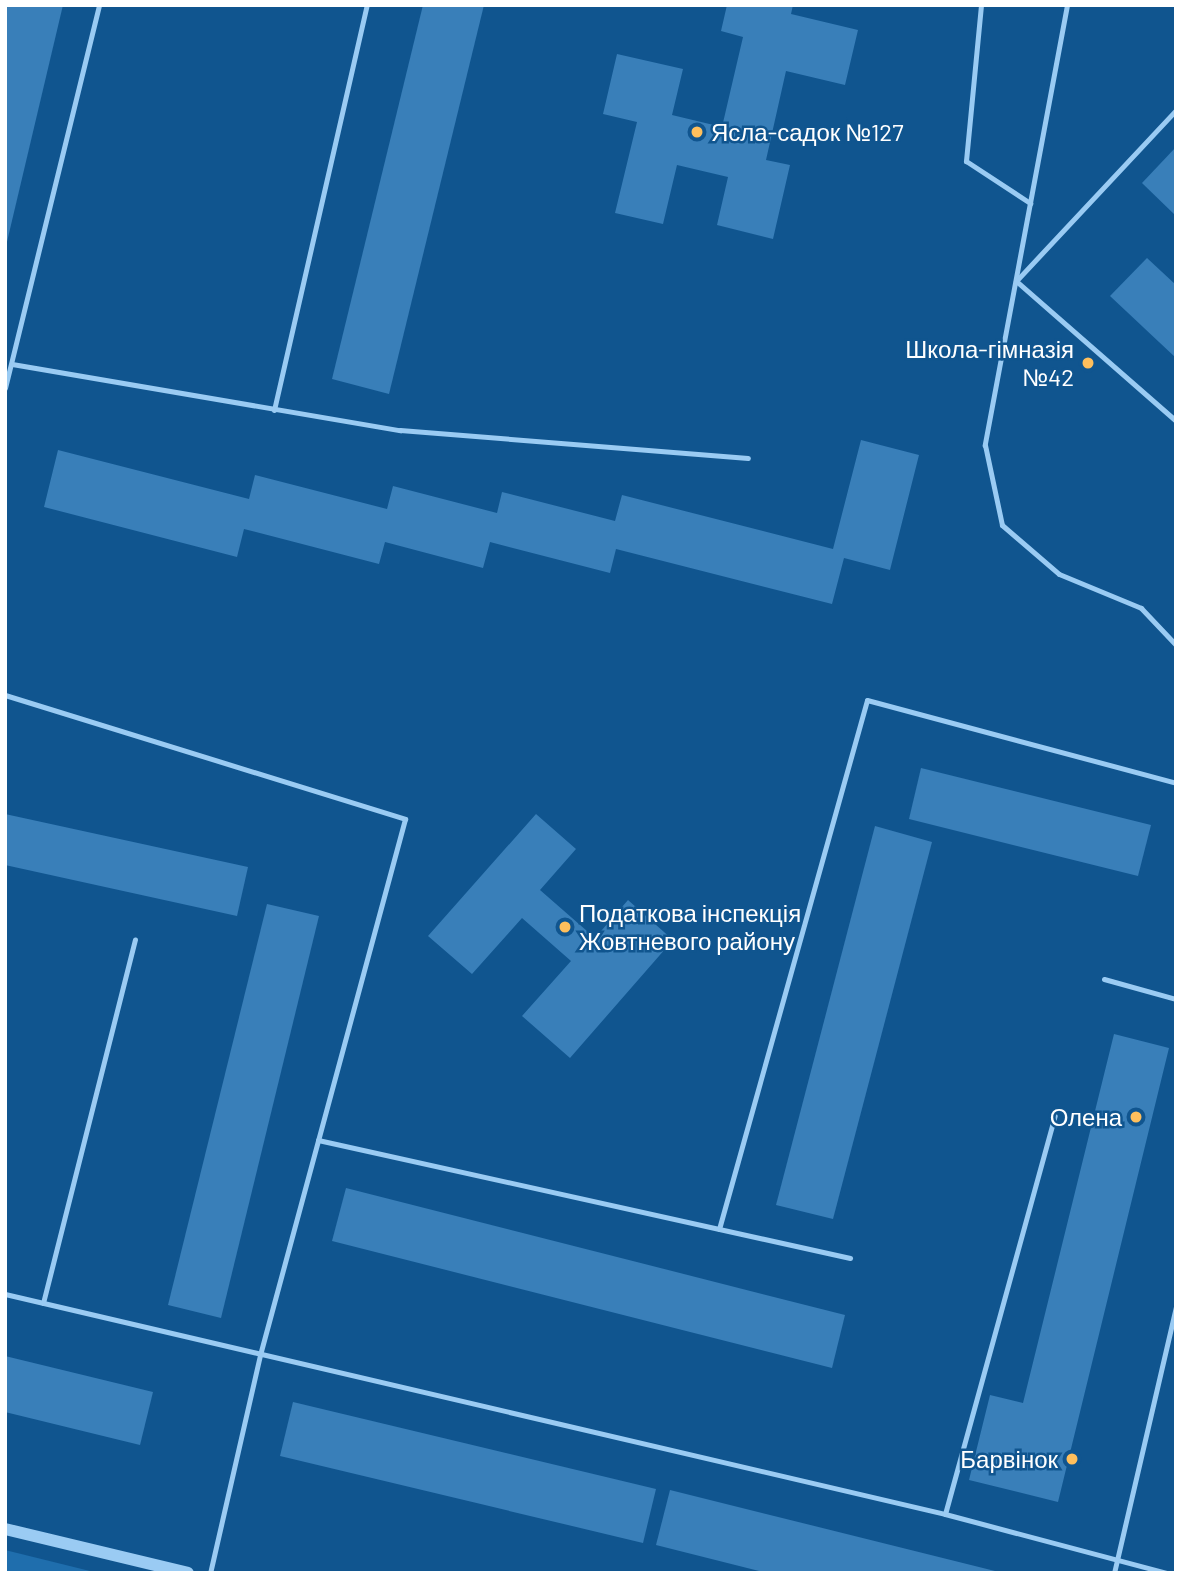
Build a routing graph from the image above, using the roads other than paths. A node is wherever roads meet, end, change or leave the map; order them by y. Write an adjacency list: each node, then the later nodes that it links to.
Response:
1 (99, 5): 8 (lane)
2 (367, 5): 10 (lane)
3 (981, 5): 6 (lane)
4 (1067, 5): 6 (lane)
5 (1176, 110): 7 (lane)
6 (1030, 203): 7 (lane)
7 (1016, 281): 11 (lane); 13 (lane)
8 (12, 364): 9 (lane); 10 (lane)
9 (5, 388)
10 (274, 410): 12 (lane)
11 (1175, 420)
12 (748, 458)
13 (1176, 645)
14 (5, 695): 20 (lane)
15 (1176, 782): 21 (lane)
16 (135, 939): 24 (lane)
17 (1104, 979): 18 (lane)
18 (1176, 999)
19 (1055, 1116): 29 (lane)
20 (318, 1140): 21 (lane); 28 (lane)
21 (719, 1229): 22 (lane)
22 (850, 1258)
23 (5, 1294): 24 (lane)
24 (43, 1303): 28 (lane)
25 (1176, 1307): 26 (lane)
26 (1168, 1339): 27 (lane); 31 (lane)
27 (1176, 1340)
28 (261, 1355): 29 (lane); 33 (lane)
29 (945, 1514): 31 (lane)
30 (5, 1529): 32 (street)
31 (1117, 1561): 34 (lane); 35 (lane)
32 (188, 1573)
33 (210, 1573)
34 (1114, 1573)
35 (1166, 1573)

